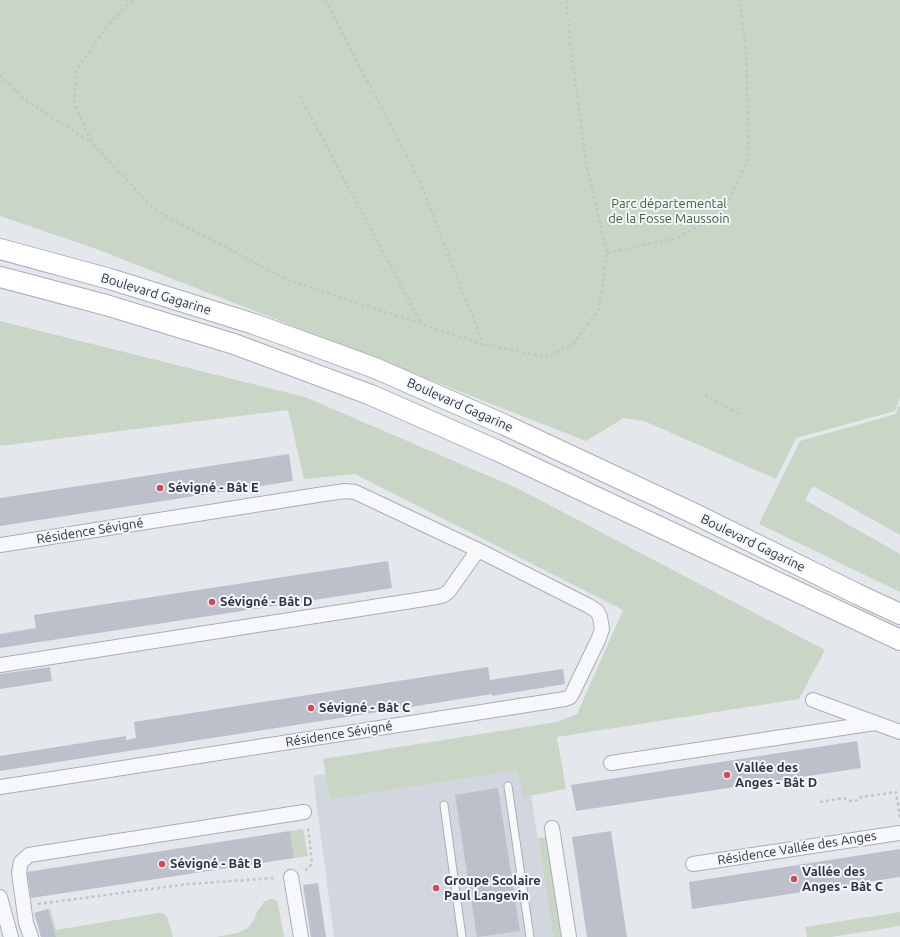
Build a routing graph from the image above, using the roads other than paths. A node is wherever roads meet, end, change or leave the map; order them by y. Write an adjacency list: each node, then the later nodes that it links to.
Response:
1 (0, 249): 5 (main road, Boulevard Gagarine)
2 (0, 277): 6 (main road, Boulevard Gagarine)
3 (0, 545): 4 (street, Résidence Sévigné)
4 (478, 550): 7 (street); 13 (street, Résidence Sévigné)
5 (900, 614)
6 (900, 640)
7 (0, 665)
8 (813, 700): 9 (street)
9 (875, 723): 10 (street); 11 (street)
10 (900, 732)
11 (611, 763)
12 (508, 786): 25 (lane)
13 (0, 787)
14 (444, 805): 24 (lane)
15 (304, 812): 22 (street)
16 (552, 828): 26 (street)
17 (900, 833): 18 (street, Résidence Vallée des Anges)
18 (693, 864)
19 (291, 877): 23 (street)
20 (0, 897): 21 (street)
21 (11, 937)
22 (30, 937)
23 (301, 937)
24 (462, 937)
25 (530, 937)
26 (570, 937)

